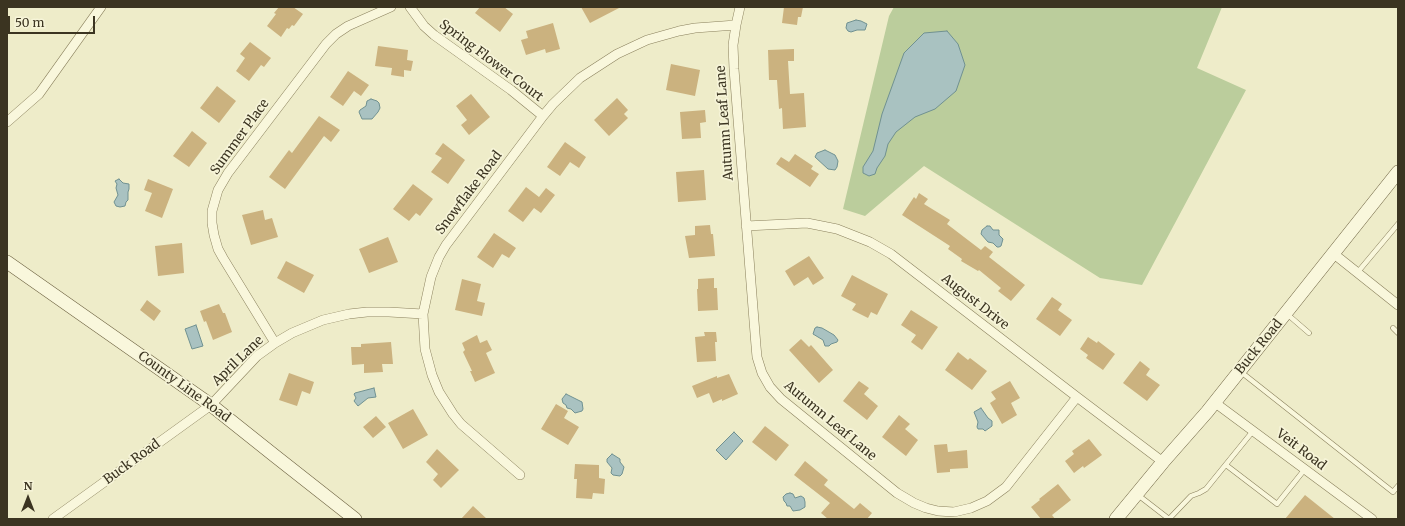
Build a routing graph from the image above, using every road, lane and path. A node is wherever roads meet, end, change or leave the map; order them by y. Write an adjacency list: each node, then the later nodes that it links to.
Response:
1 (101, 7): 7 (street)
2 (391, 7): 20 (street, Summer Place)
3 (410, 7): 6 (street, Spring Flower Court)
4 (740, 7): 5 (street, Autumn Leaf Lane)
5 (736, 25): 6 (street, Snowflake Road); 10 (street, Autumn Leaf Lane)
6 (543, 116): 16 (street, Snowflake Road)
7 (7, 122)
8 (1398, 172): 11 (street, Buck Road)
9 (1398, 224): 13 (lane)
10 (746, 226): 22 (street, August Drive); 22 (street, Autumn Leaf Lane)
11 (1334, 254): 13 (street); 15 (street, Buck Road)
12 (7, 262): 24 (street, County Line Road)
13 (1358, 273): 14 (street)
14 (1398, 305)
15 (1286, 313): 18 (lane); 21 (street, Buck Road)
16 (423, 314): 20 (street, April Lane); 29 (street, Snowflake Road)
17 (1393, 328): 19 (lane)
18 (1309, 333)
19 (1398, 333)
20 (275, 343): 24 (street, April Lane)
21 (1240, 370): 23 (street, Buck Road); 30 (lane)
22 (1076, 398): 26 (street, August Drive)
23 (1214, 402): 25 (street, Veit Road); 26 (street, Buck Road)
24 (211, 405): 32 (street, Buck Road); 33 (street, County Line Road)
25 (1254, 431): 27 (lane); 28 (street, Veit Road)
26 (1163, 462): 31 (street, Buck Road)
27 (1226, 466): 28 (lane); 31 (lane)
28 (1305, 469): 35 (street, Veit Road)
29 (520, 475)
30 (1398, 486)
31 (1137, 494): 34 (street, Buck Road)
32 (54, 519)
33 (355, 519)
34 (1116, 519)
35 (1372, 519)

